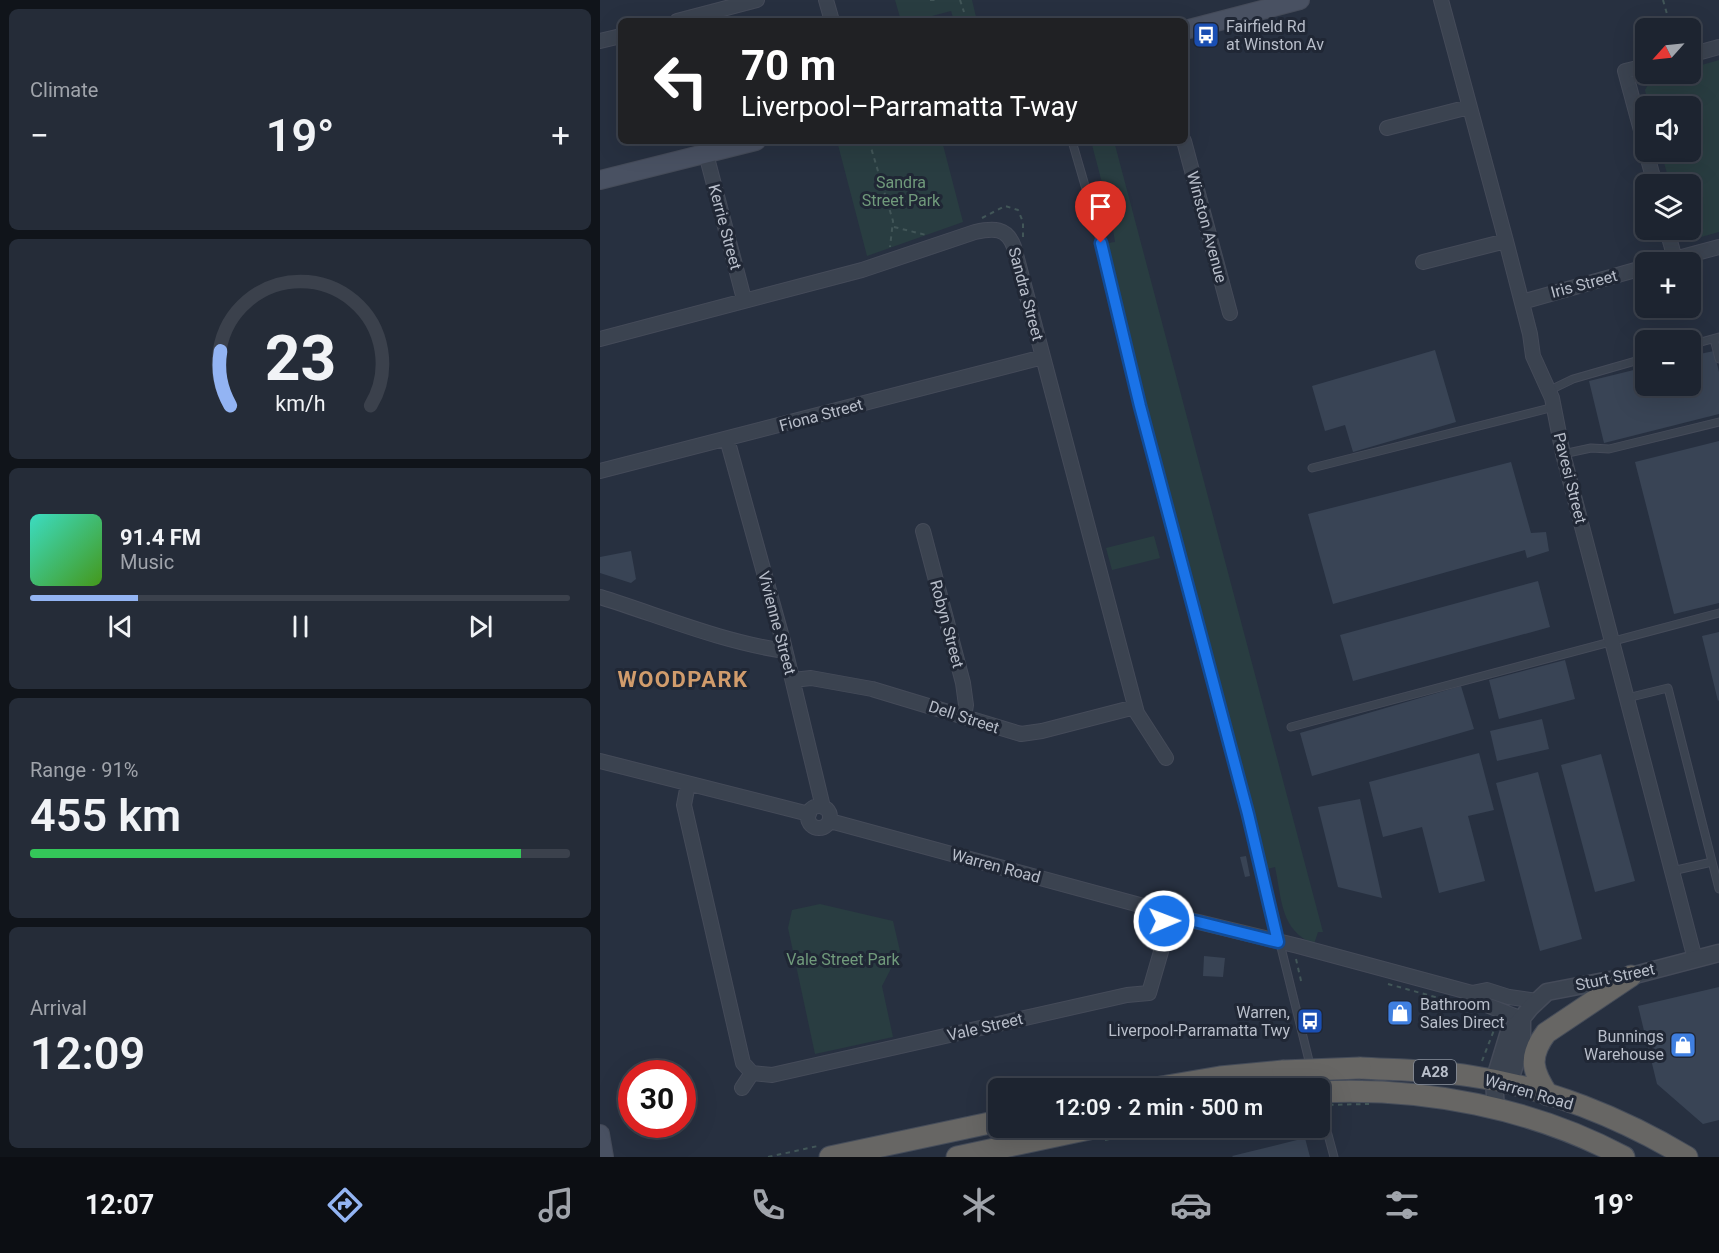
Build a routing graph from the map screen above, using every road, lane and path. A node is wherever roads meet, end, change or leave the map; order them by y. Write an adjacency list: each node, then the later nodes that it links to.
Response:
1 (757, 0): 11 (street)
2 (826, 0): 12 (street)
3 (930, 0): 4 (path)
4 (938, 0)
5 (960, 0): 10 (path)
6 (1300, 0): 9 (main road)
7 (1441, 0): 20 (street, Pavesi Street)
8 (1664, 0): 13 (path)
9 (1260, 5): 14 (main road)
10 (964, 12)
11 (688, 18)
12 (831, 18)
13 (1668, 18)
14 (1188, 29)
15 (618, 37): 16 (street)
16 (600, 41)
17 (1719, 47): 18 (street)
18 (1701, 52)
19 (1635, 69): 21 (street)
20 (1469, 107): 22 (street); 31 (street, Pavesi Street)
21 (1635, 109)
22 (1387, 128)
23 (744, 144): 27 (main road)
24 (870, 144): 29 (path)
25 (1073, 144): 73 (lane)
26 (1185, 144): 39 (street, Winston Avenue)
27 (706, 154): 28 (main road); 37 (street, Kerrie Street)
28 (600, 180)
29 (894, 227): 30 (path); 34 (path)
30 (930, 237)
31 (1506, 241): 35 (street); 38 (street, Pavesi Street)
32 (1719, 247): 33 (street)
33 (1701, 252)
34 (886, 262): 37 (street, Sandra Street); 43 (street, Sandra Street)
35 (1423, 262)
36 (1635, 270): 38 (street, Iris Street)
37 (744, 300): 41 (street, Sandra Street)
38 (1522, 302): 46 (street, Pavesi Street)
39 (1230, 313)
40 (1716, 338): 42 (lane); 44 (lane)
41 (600, 339)
42 (1701, 342)
43 (1042, 357): 49 (street, Fiona Street); 60 (street, Sandra Street)
44 (1719, 359)
45 (1635, 361): 46 (lane)
46 (1548, 391): 47 (street, Pavesi Street)
47 (1554, 407): 50 (street, Pavesi Street); 51 (lane)
48 (1719, 422): 50 (lane)
49 (728, 439): 52 (street, Fiona Street); 57 (street, Vivienne Street)
50 (1563, 454): 56 (street, Pavesi Street)
51 (1312, 468)
52 (600, 471)
53 (923, 531): 61 (street, Robyn Street)
54 (600, 597): 57 (street)
55 (1719, 613): 56 (lane)
56 (1611, 641): 59 (street, Pavesi Street); 62 (lane)
57 (785, 651): 58 (street, Vivienne Street)
58 (793, 680): 61 (street, Dell Street); 66 (street, Vivienne Street)
59 (1626, 698): 69 (lane); 70 (street, Pavesi Street)
60 (1135, 707): 61 (street, Dell Street); 63 (street, Sandra Street)
61 (964, 717)
62 (1291, 727)
63 (1166, 758)
64 (600, 761): 65 (street)
65 (688, 784): 67 (street); 85 (street)
66 (823, 807): 67 (street); 68 (street)
67 (809, 814): 68 (street)
68 (830, 821): 72 (street, Warren Road)
69 (1712, 862): 70 (lane); 71 (lane)
70 (1672, 871): 76 (street, Pavesi Street)
71 (1719, 889)
72 (1176, 921): 73 (street); 85 (street, Vale Street)
73 (1278, 942): 80 (street); 87 (lane)
74 (1719, 953): 76 (street, Sturt Street)
75 (1301, 958): 79 (path)
76 (1695, 959): 77 (street, Sturt Street)
77 (1631, 976): 81 (street, Sturt Street); 91 (highway)
78 (1383, 981): 80 (path)
79 (1302, 985)
80 (1470, 1000): 81 (street); 83 (street)
81 (1537, 1001): 83 (street, Sturt Street)
82 (1489, 1016): 84 (path)
83 (1522, 1019): 88 (street, Sturt Street)
84 (1482, 1062)
85 (752, 1073): 89 (street)
86 (1215, 1078): 88 (highway, Warren Road / A28, bridge)
87 (1313, 1078)
88 (1502, 1082): 91 (highway, Warren Road / A28); 94 (main road, Sturt Street)
89 (741, 1088)
90 (1330, 1093): 92 (highway, A28)
91 (1548, 1095): 104 (highway, Warren Road / A28)
92 (1367, 1097): 93 (path, bridge); 94 (highway, Warren Road / A28)
93 (1330, 1103)
94 (1496, 1109): 103 (highway, Warren Road / A28)
95 (988, 1123): 100 (highway)
96 (600, 1134): 99 (main road)
97 (1047, 1138): 101 (highway)
98 (1329, 1138): 102 (lane)
99 (604, 1157)
100 (830, 1157)
101 (957, 1157)
102 (1334, 1157)
103 (1624, 1157)
104 (1687, 1157)

